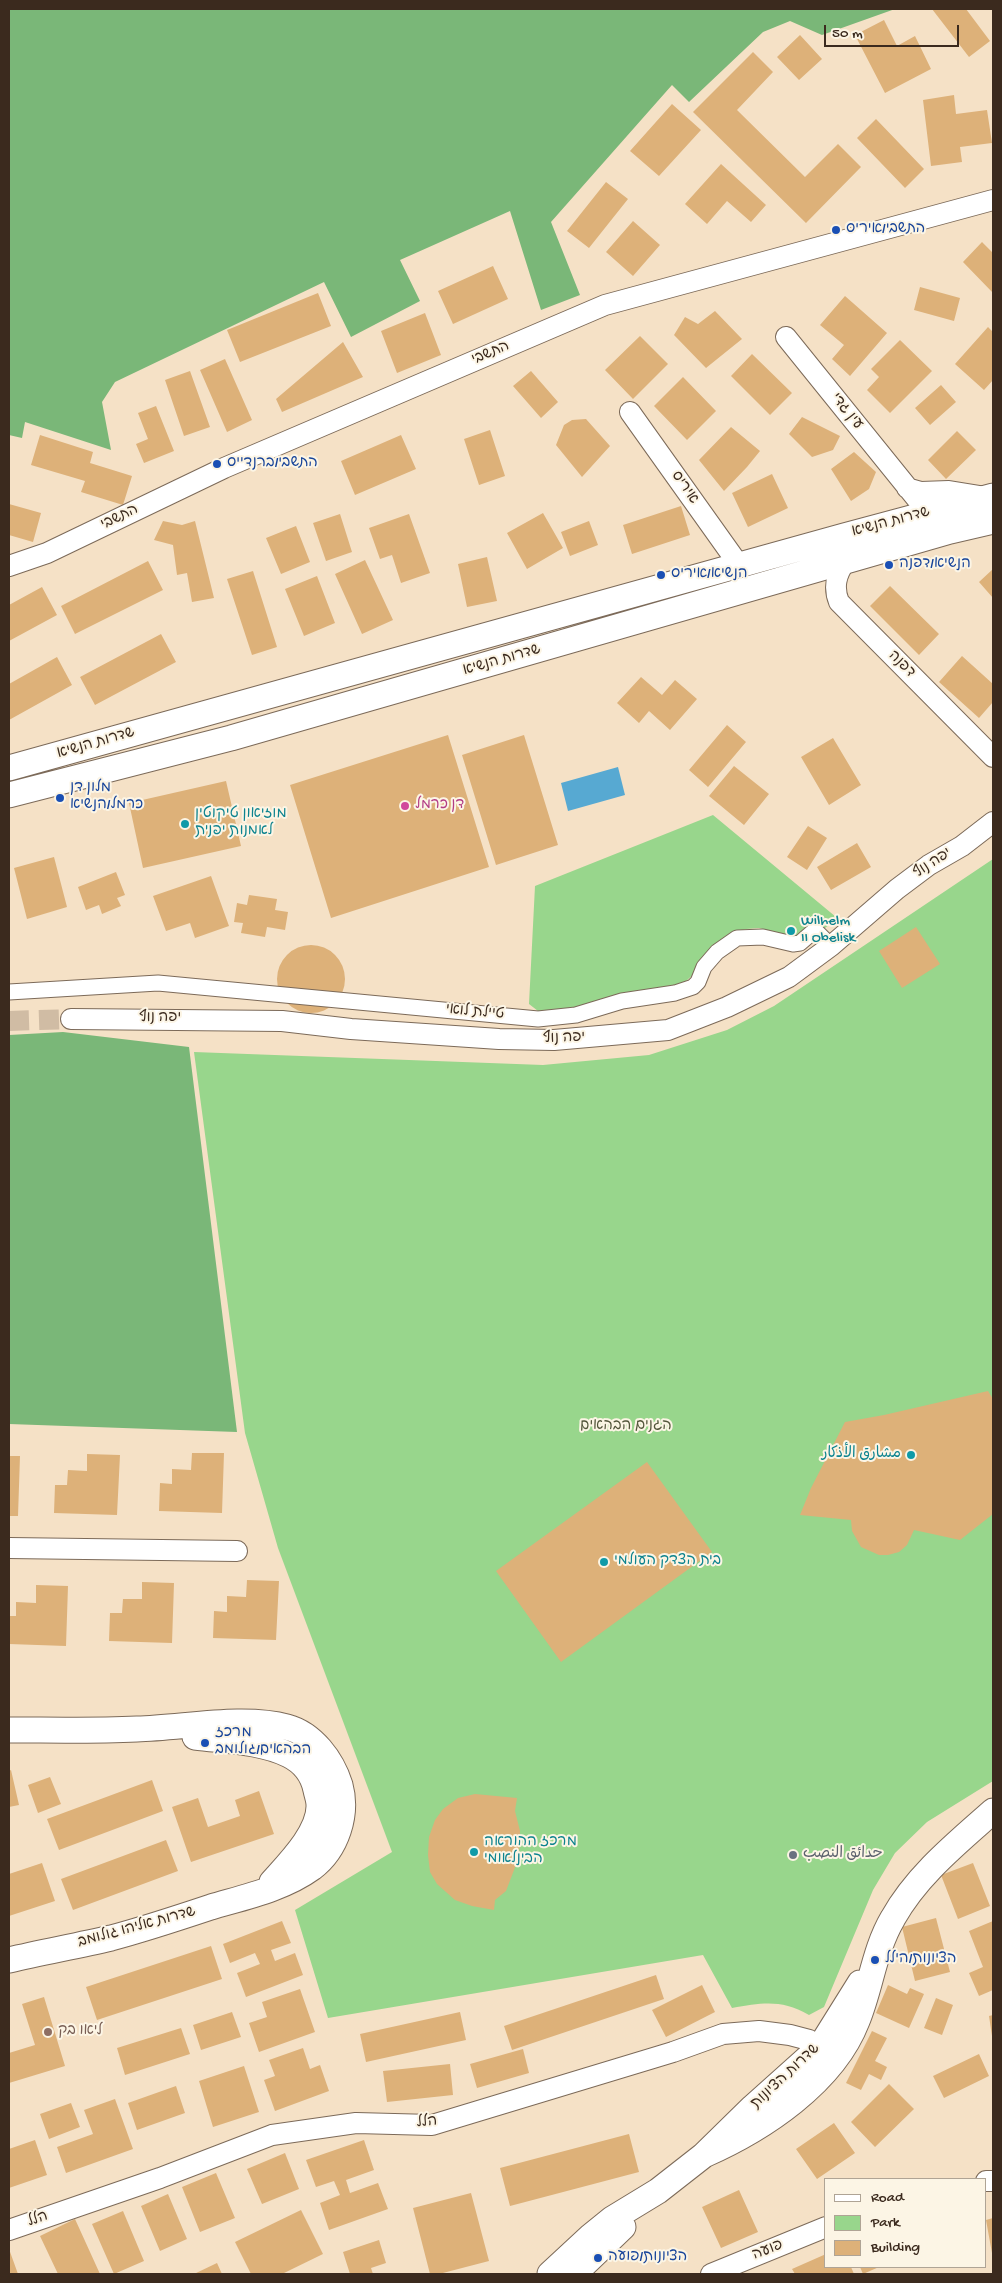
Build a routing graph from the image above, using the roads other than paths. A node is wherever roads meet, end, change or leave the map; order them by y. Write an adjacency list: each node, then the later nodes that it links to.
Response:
1 (993, 200): 10 (street, התשבי)
2 (786, 336): 4 (street, עין גדי)
3 (630, 412): 9 (street, איריס)
4 (907, 488): 5 (street); 6 (street, עין גדי)
5 (991, 505): 6 (street, שדרות הנשיא); 7 (street, שדרות הנשיא)
6 (926, 513): 7 (street, עין גדי); 9 (street, שדרות הנשיא)
7 (950, 531): 8 (street, שדרות הנשיא)
8 (845, 562): 11 (street, דפנה); 13 (street, שדרות הנשיא)
9 (739, 565): 12 (street, שדרות הנשיא)
10 (9, 566)
11 (993, 757)
12 (9, 768)
13 (9, 795)
14 (993, 822): 15 (street, יפה נוף)
15 (831, 946): 16 (street, טיילת לואי); 17 (street, יפה נוף)
16 (9, 992)
17 (72, 1019)
18 (9, 1548): 19 (street)
19 (237, 1551)
20 (9, 1730): 22 (street, שדרות אליהו גולומב)
21 (993, 1811): 23 (street, שדרות הציונות)
22 (9, 1960)
23 (823, 2059): 25 (street, הלל); 26 (street, שדרות הציונות)
24 (824, 2228): 27 (street, פועה)
25 (9, 2230)
26 (574, 2269)
27 (711, 2274)

